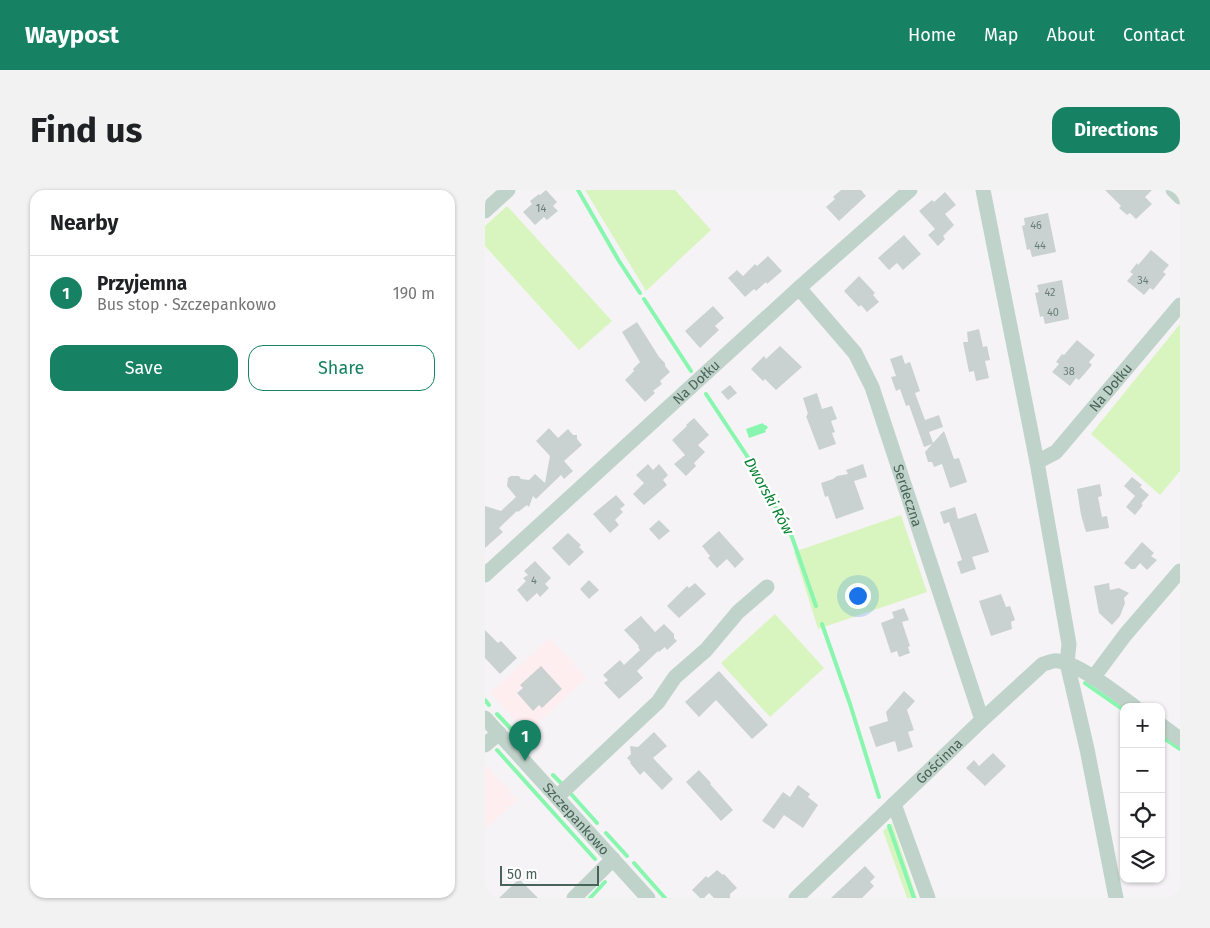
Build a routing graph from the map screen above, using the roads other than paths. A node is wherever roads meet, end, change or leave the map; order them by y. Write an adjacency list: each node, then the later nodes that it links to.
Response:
1 (508, 190): 6 (street)
2 (910, 190): 7 (street, Na Dołku)
3 (983, 190): 9 (street)
4 (1173, 190): 5 (street)
5 (1180, 198)
6 (485, 211)
7 (799, 288): 11 (street, Na Dołku); 17 (street, Serdeczna)
8 (1180, 305): 9 (street, Na Dołku)
9 (1037, 462): 13 (street)
10 (1180, 571): 14 (street)
11 (485, 575)
12 (767, 587): 22 (street)
13 (1067, 663): 14 (street); 17 (street, Gościnna); 29 (street)
14 (1093, 678): 15 (street)
15 (1129, 703)
16 (485, 718): 19 (street, Szczepankowo)
17 (982, 720): 23 (street, Gościnna)
18 (1165, 729): 20 (street)
19 (499, 733): 21 (street); 22 (street, Szczepankowo)
20 (1180, 739)
21 (485, 744)
22 (557, 798): 24 (street, Szczepankowo)
23 (894, 804): 27 (street, Gościnna); 28 (street)
24 (613, 859): 25 (street); 26 (street, Szczepankowo)
25 (574, 898)
26 (648, 898)
27 (796, 898)
28 (928, 898)
29 (1116, 898)

